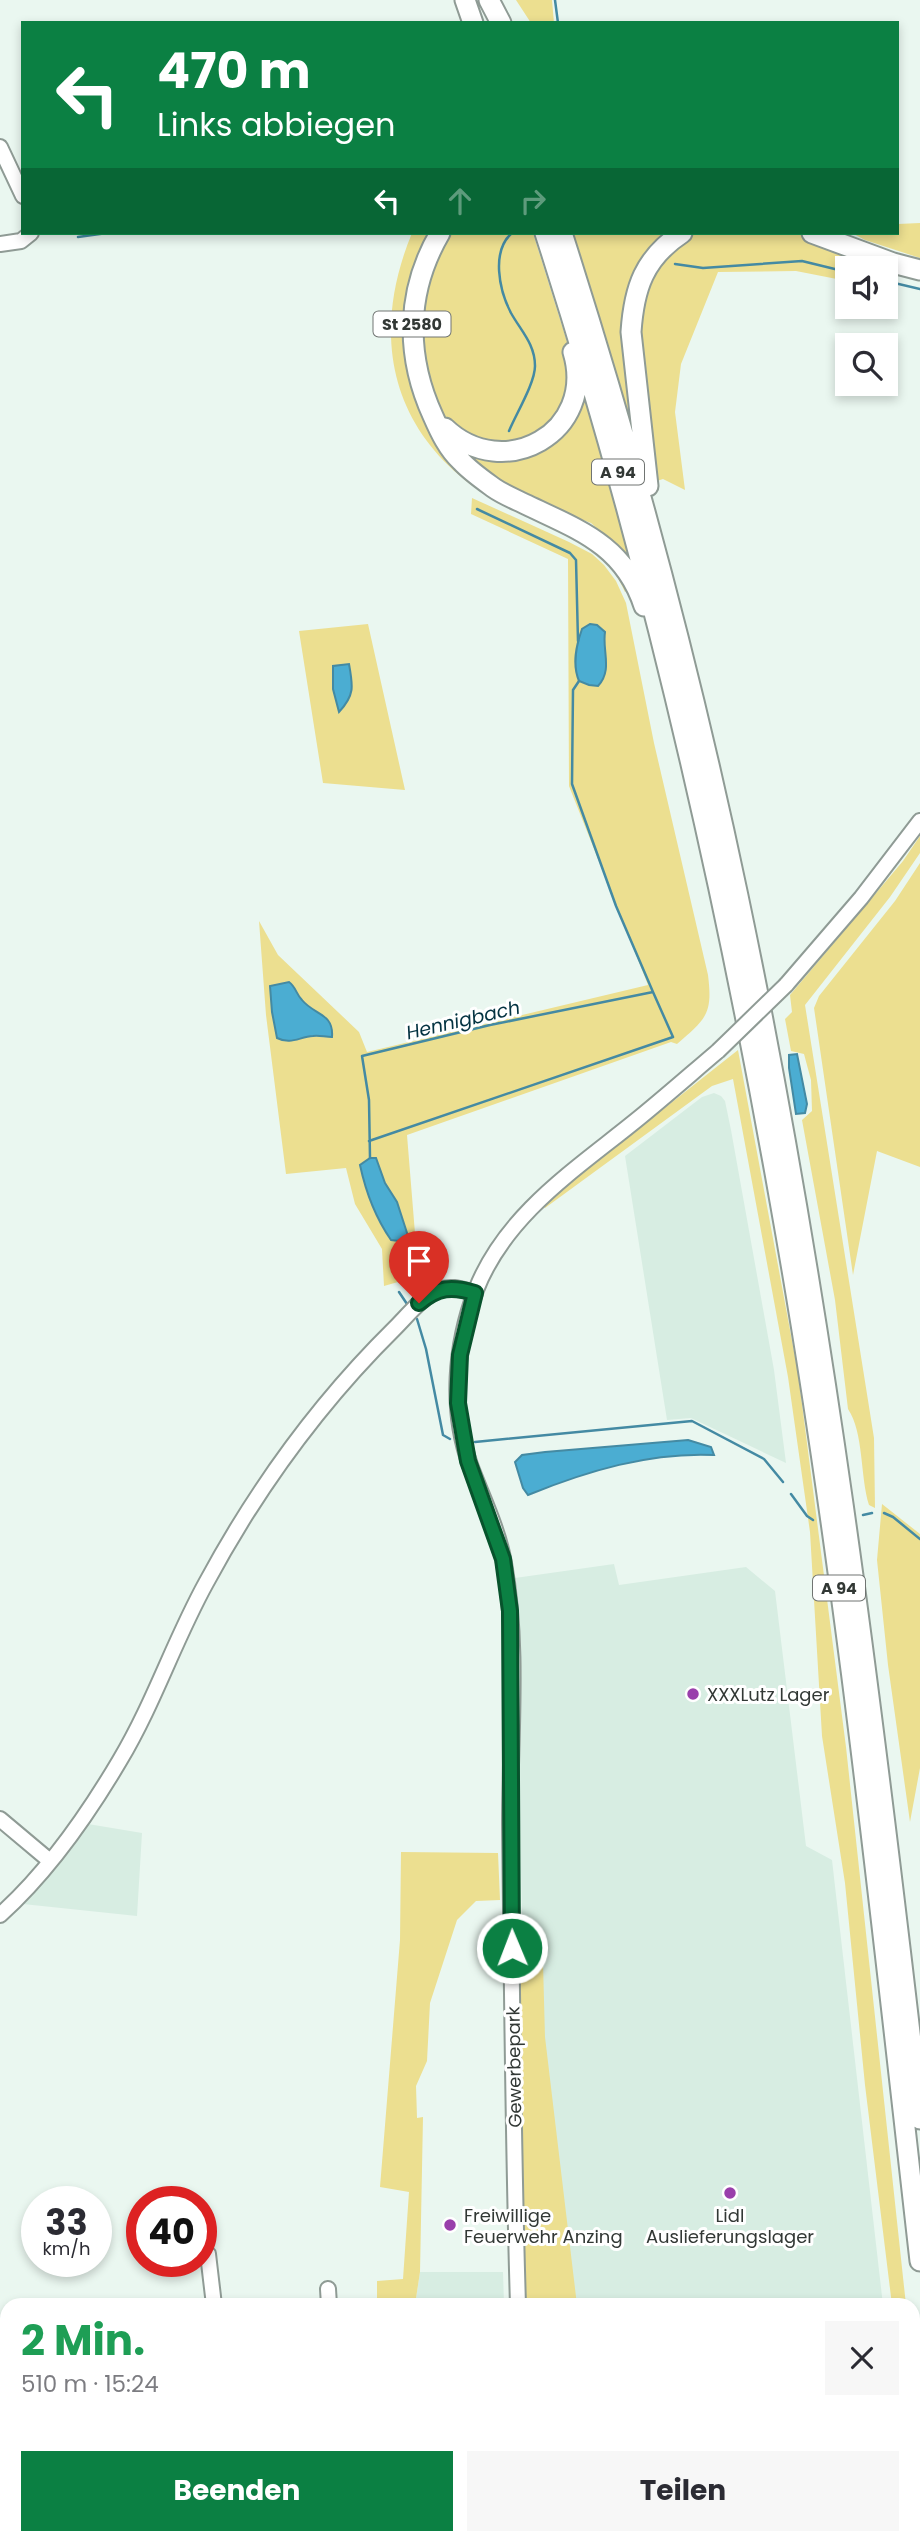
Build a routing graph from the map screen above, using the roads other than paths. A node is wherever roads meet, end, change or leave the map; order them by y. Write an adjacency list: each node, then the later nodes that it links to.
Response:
1 (465, 0): 4 (highway)
2 (481, 0): 5 (highway)
3 (489, 0): 6 (highway)
4 (472, 21)
5 (488, 21)
6 (500, 21)
7 (0, 146): 8 (street)
8 (21, 193)
9 (28, 235): 15 (street)
10 (439, 235): 18 (highway, St 2580)
11 (546, 235): 17 (highway, A 94)
12 (563, 235): 19 (highway, A 94)
13 (680, 235): 19 (highway)
14 (826, 235): 16 (highway)
15 (0, 244)
16 (920, 270)
17 (567, 302): 18 (highway); 20 (highway, A 94)
18 (434, 417): 20 (highway)
19 (657, 552): 26 (highway, A 94)
20 (664, 643): 27 (highway, A 94)
21 (920, 821): 22 (street, Gewerbepark, bridge)
22 (475, 1293): 24 (street); 32 (street, Gewerbepark)
23 (0, 1819): 24 (street)
24 (50, 1861): 25 (street)
25 (5, 1911)
26 (920, 2119)
27 (920, 2261)
28 (211, 2277): 30 (street)
29 (328, 2289): 31 (street)
30 (213, 2298)
31 (329, 2298)
32 (518, 2298)

